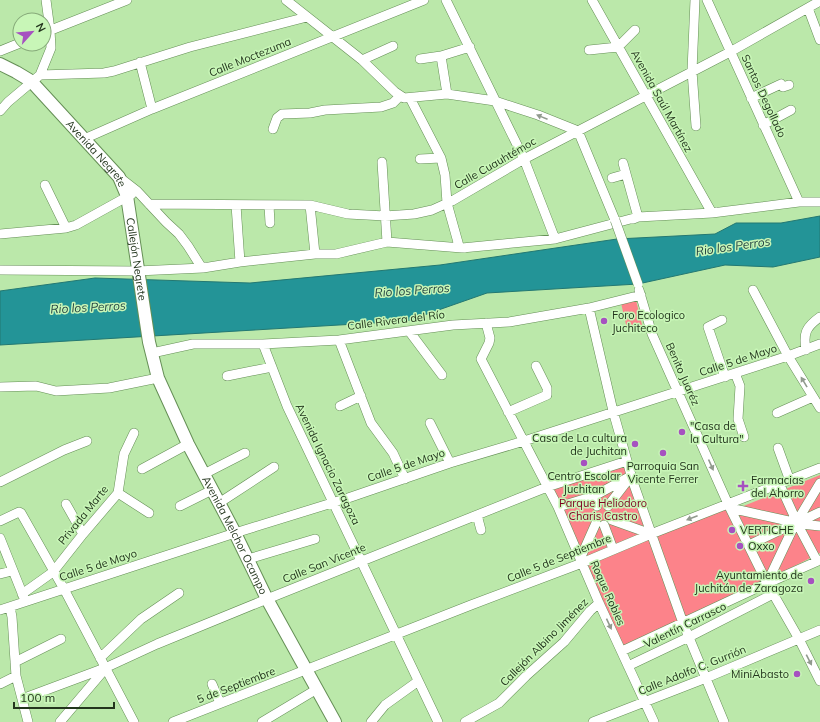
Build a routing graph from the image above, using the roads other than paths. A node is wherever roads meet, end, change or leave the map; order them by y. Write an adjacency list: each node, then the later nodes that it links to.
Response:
1 (46, 0): 11 (street)
2 (127, 0): 13 (street)
3 (286, 0): 12 (street)
4 (424, 0): 15 (street, Calle Moctezuma)
5 (446, 0): 20 (street)
6 (592, 0): 19 (street, Avenida Saúl Martínez)
7 (695, 0): 30 (street)
8 (707, 0): 24 (street, Santos Degollado)
9 (820, 1): 10 (street, Calle Cuauhtémoc)
10 (808, 8): 16 (street); 24 (street, Calle Cuauhtémoc)
11 (46, 12)
12 (308, 17): 15 (street); 28 (street)
13 (52, 30)
14 (635, 30): 19 (street)
15 (333, 37): 27 (street); 40 (street, Calle Moctezuma)
16 (820, 40)
17 (12, 46): 22 (street)
18 (393, 46): 27 (street)
19 (618, 46): 21 (street); 34 (street, Avenida Saúl Martínez)
20 (470, 47): 25 (street); 38 (street)
21 (588, 50)
22 (0, 51)
23 (48, 52): 31 (street)
24 (730, 52): 30 (street, Calle Cuauhtémoc); 37 (street, Santos Degollado)
25 (441, 56): 26 (street); 33 (street)
26 (420, 59)
27 (362, 60): 35 (street)
28 (140, 62): 31 (street); 40 (street)
29 (0, 64): 31 (main road, Avenida Negrete)
30 (692, 71): 34 (street, Calle Cuauhtémoc); 43 (street)
31 (35, 78): 39 (street); 46 (main road, Avenida Negrete)
32 (790, 85): 37 (street)
33 (447, 94): 36 (street); 38 (street)
34 (645, 94): 45 (street, Calle Cuauhtémoc); 64 (street, Avenida Saúl Martínez)
35 (400, 96): 36 (street); 44 (street)
36 (410, 98): 47 (street)
37 (751, 98): 42 (street, Santos Degollado)
38 (495, 101): 45 (street, one-way to 38); 49 (street)
39 (1, 105)
40 (152, 109): 46 (street, Calle Moctezuma)
41 (791, 110): 42 (street)
42 (764, 125): 58 (street, Santos Degollado)
43 (696, 126)
44 (273, 129)
45 (578, 131): 49 (street, Calle Cuauhtémoc); 79 (street, Benito Juaréz, bridge)
46 (84, 138): 53 (main road, Avenida Negrete)
47 (441, 158): 48 (street); 60 (street)
48 (420, 159)
49 (524, 159): 60 (street, Calle Cuauhtémoc); 70 (street)
50 (382, 162): 65 (street)
51 (623, 163): 52 (street)
52 (626, 174): 54 (street); 66 (street)
53 (119, 177): 56 (main road, Callejón Negrete)
54 (612, 178)
55 (45, 184): 68 (street)
56 (132, 194): 59 (street, Avenida Negrete); 68 (street); 77 (main road, Callejón Negrete)
57 (820, 200): 58 (street)
58 (799, 202): 64 (street)
59 (149, 204): 61 (street, Calle Cuauhtémoc); 75 (street, Avenida Negrete)
60 (447, 204): 65 (street, Calle Cuauhtémoc); 72 (street)
61 (236, 205): 62 (street, Calle Cuauhtémoc); 74 (street)
62 (269, 205): 63 (street, Calle Cuauhtémoc); 67 (street)
63 (310, 205): 65 (street, Calle Cuauhtémoc); 73 (street)
64 (712, 213): 66 (street)
65 (385, 216): 71 (street)
66 (638, 217): 70 (street)
67 (270, 223)
68 (66, 228): 69 (street)
69 (0, 234)
70 (555, 239): 72 (street)
71 (387, 242): 72 (street); 73 (street)
72 (462, 248)
73 (315, 254): 74 (street)
74 (240, 262): 75 (street)
75 (203, 268): 77 (street)
76 (0, 270): 77 (street)
77 (138, 271): 88 (main road, Callejón Negrete)
78 (753, 290): 90 (street)
79 (641, 295): 80 (street, Calle Rivera del Río); 99 (street, Benito Juaréz)
80 (589, 308): 83 (street, Calle Rivera del Río); 104 (street)
81 (820, 317): 89 (street)
82 (722, 320): 96 (street)
83 (486, 323): 84 (street, Calle Rivera del Río); 105 (street, Roque Robles)
84 (409, 331): 85 (street, Calle Rivera del Río); 94 (street)
85 (339, 340): 86 (street, Calle Rivera del Río); 100 (street)
86 (263, 344): 88 (street, Calle Rivera del Río); 92 (street, Avenida Ignacio Zaragoza)
87 (820, 344): 89 (street, Calle 5 de Mayo)
88 (150, 347): 97 (main road, Avenida Melchor Ocampo)
89 (806, 350): 90 (street, Calle 5 de Mayo)
90 (788, 356): 93 (street, Calle 5 de Mayo); 101 (street, one-way to 90)
91 (536, 366): 105 (street)
92 (272, 367): 95 (street); 131 (street, Avenida Ignacio Zaragoza)
93 (735, 373): 96 (street, Calle 5 de Mayo); 109 (street)
94 (442, 375)
95 (227, 376)
96 (724, 377): 99 (street, Calle 5 de Mayo)
97 (158, 378): 98 (street); 112 (main road, Avenida Melchor Ocampo)
98 (0, 387)
99 (677, 392): 104 (street, Calle 5 de Mayo); 137 (street, Benito Juaréz, one-way to 137)
100 (361, 396): 102 (street); 122 (street)
101 (813, 397): 103 (street); 106 (street)
102 (340, 406)
103 (820, 408)
104 (613, 411): 110 (street, Calle 5 de Mayo); 115 (street)
105 (508, 412): 110 (street, Roque Robles)
106 (777, 413)
107 (430, 423): 116 (street)
108 (134, 433): 129 (street, Privada Marte)
109 (744, 436)
110 (524, 440): 116 (street, Calle 5 de Mayo); 127 (street, Roque Robles)
111 (87, 441): 124 (street)
112 (188, 444): 119 (street); 120 (main road, Avenida Melchor Ocampo)
113 (778, 448): 123 (street)
114 (245, 453): 120 (street)
115 (627, 461): 121 (street); 127 (street, Calle San Vicente)
116 (450, 463): 122 (street, Calle 5 de Mayo)
117 (274, 467): 132 (street)
118 (820, 468): 123 (street, Calle 5 de Septiembre)
119 (142, 469)
120 (204, 474): 128 (main road, Avenida Melchor Ocampo)
121 (631, 476): 130 (street); 136 (street); 149 (street)
122 (404, 479): 131 (street, Calle 5 de Mayo)
123 (790, 481): 126 (street, Calle 5 de Septiembre)
124 (0, 482)
125 (820, 483): 144 (street)
126 (780, 485): 137 (street, Calle 5 de Septiembre); 144 (street)
127 (547, 487): 138 (street, Roque Robles); 141 (street, Calle San Vicente)
128 (212, 490): 132 (main road, Avenida Melchor Ocampo); 134 (street)
129 (118, 493): 139 (street); 148 (street, Privada Marte)
130 (594, 496): 135 (street); 138 (street)
131 (334, 502): 147 (street, Calle 5 de Mayo); 156 (street, Avenida Ignacio Zaragoza)
132 (219, 503): 147 (main road, Avenida Melchor Ocampo)
133 (66, 504): 148 (street)
134 (180, 506)
135 (597, 506)
136 (608, 506)
137 (729, 506): 144 (street); 149 (street, Calle 5 de Septiembre, one-way to 149); 152 (street, Benito Juaréz)
138 (558, 507): 157 (street, Roque Robles)
139 (149, 512)
140 (820, 512): 144 (street)
141 (477, 515): 146 (street); 156 (street, Calle San Vicente)
142 (0, 521): 159 (street)
143 (604, 523): 149 (street); 153 (street); 157 (street)
144 (797, 523): 145 (street); 152 (street); 155 (street); 161 (street)
145 (820, 526)
146 (481, 530)
147 (235, 533): 154 (main road, Avenida Melchor Ocampo); 162 (street, Calle 5 de Mayo)
148 (82, 534): 159 (street, Privada Marte)
149 (651, 534): 153 (street, Calle 5 de Septiembre); 170 (street)
150 (0, 538): 158 (street)
151 (315, 539): 154 (street)
152 (749, 545): 161 (street, Benito Juaréz)
153 (613, 549): 157 (street, Calle 5 de Septiembre)
154 (248, 559): 166 (main road, Avenida Melchor Ocampo)
155 (819, 560): 161 (street, Valentín Carrasco)
156 (361, 561): 166 (street, Calle San Vicente); 172 (street, Avenida Ignacio Zaragoza)
157 (581, 561): 167 (street, Roque Robles); 172 (street, Calle 5 de Septiembre)
158 (12, 571): 160 (street); 165 (street)
159 (53, 572): 162 (street); 165 (street, Privada Marte)
160 (0, 574)
161 (767, 584): 164 (street, Benito Juaréz); 170 (street, Valentín Carrasco)
162 (64, 589): 165 (street, Calle 5 de Mayo); 177 (street)
163 (179, 593): 177 (street)
164 (773, 594): 173 (street, Valentín Carrasco); 175 (street, Benito Juaréz)
165 (24, 598): 168 (street, Calle 5 de Mayo)
166 (267, 599): 180 (street, Calle San Vicente); 181 (main road, Avenida Melchor Ocampo)
167 (599, 603): 176 (street, Roque Robles, one-way to 176); 200 (street, Callejón Albino Jiménez)
168 (10, 607): 169 (street, Calle 5 de Mayo); 178 (street)
169 (0, 610)
170 (683, 623): 173 (street); 176 (street, Valentín Carrasco)
171 (820, 630): 175 (street, Calle Adolfo C. Gurrión)
172 (396, 636): 181 (street, Calle 5 de Septiembre); 184 (street, Avenida Ignacio Zaragoza)
173 (689, 638): 179 (street, Valentín Carrasco); 183 (street)
174 (61, 639): 178 (street)
175 (799, 640): 183 (street, Calle Adolfo C. Gurrión); 185 (street, Benito Juaréz, one-way to 185)
176 (622, 651): 179 (street, Roque Robles)
177 (100, 658): 180 (street)
178 (15, 662): 182 (street)
179 (628, 666): 190 (street, Roque Robles)
180 (105, 668): 189 (street, Calle San Vicente); 193 (street); 194 (street)
181 (307, 670): 188 (main road, Avenida Melchor Ocampo); 191 (street, 5 de Septiembre)
182 (16, 676): 186 (street); 189 (street)
183 (706, 678): 190 (street, Calle Adolfo C. Gurrión); 203 (street)
184 (418, 682): 198 (street); 199 (street, Avenida Ignacio Zaragoza)
185 (820, 682)
186 (0, 684)
187 (212, 684): 191 (street)
188 (317, 689): 196 (street); 197 (main road, Avenida Melchor Ocampo)
189 (22, 699): 192 (street)
190 (644, 702): 201 (street, Calle Adolfo C. Gurrión); 202 (street, Roque Robles)
191 (220, 703): 195 (street, 5 de Septiembre)
192 (28, 722)
193 (60, 722)
194 (134, 722)
195 (173, 722)
196 (262, 722)
197 (335, 722)
198 (371, 722)
199 (438, 722)
200 (465, 722)
201 (593, 722)
202 (654, 722)
203 (724, 722)

